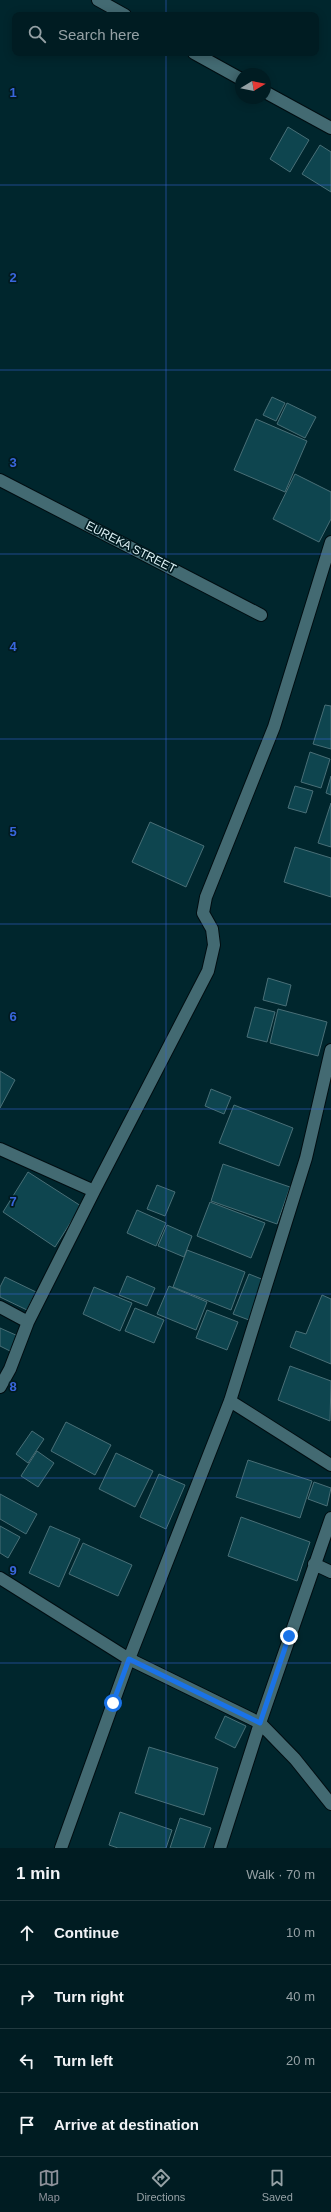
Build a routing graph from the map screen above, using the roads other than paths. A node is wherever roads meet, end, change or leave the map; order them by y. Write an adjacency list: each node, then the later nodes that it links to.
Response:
1 (98, 0): 2 (street)
2 (120, 12)
3 (199, 56): 4 (street)
4 (235, 76)
5 (271, 95): 6 (street)
6 (331, 128)
7 (0, 480): 9 (street, EUREKA STREET)
8 (331, 542): 12 (street)
9 (261, 614)
10 (331, 1050): 16 (street)
11 (0, 1148): 12 (street)
12 (94, 1191): 14 (street)
13 (0, 1307): 14 (street)
14 (28, 1322): 15 (street)
15 (0, 1387)
16 (230, 1401): 17 (street); 22 (street)
17 (331, 1465)
18 (331, 1518): 19 (street)
19 (314, 1564): 20 (street); 23 (street)
20 (331, 1572)
21 (0, 1578): 22 (street)
22 (129, 1659): 23 (street); 25 (street)
23 (260, 1723): 24 (street); 26 (street)
24 (331, 1804)
25 (61, 1848)
26 (220, 1848)

